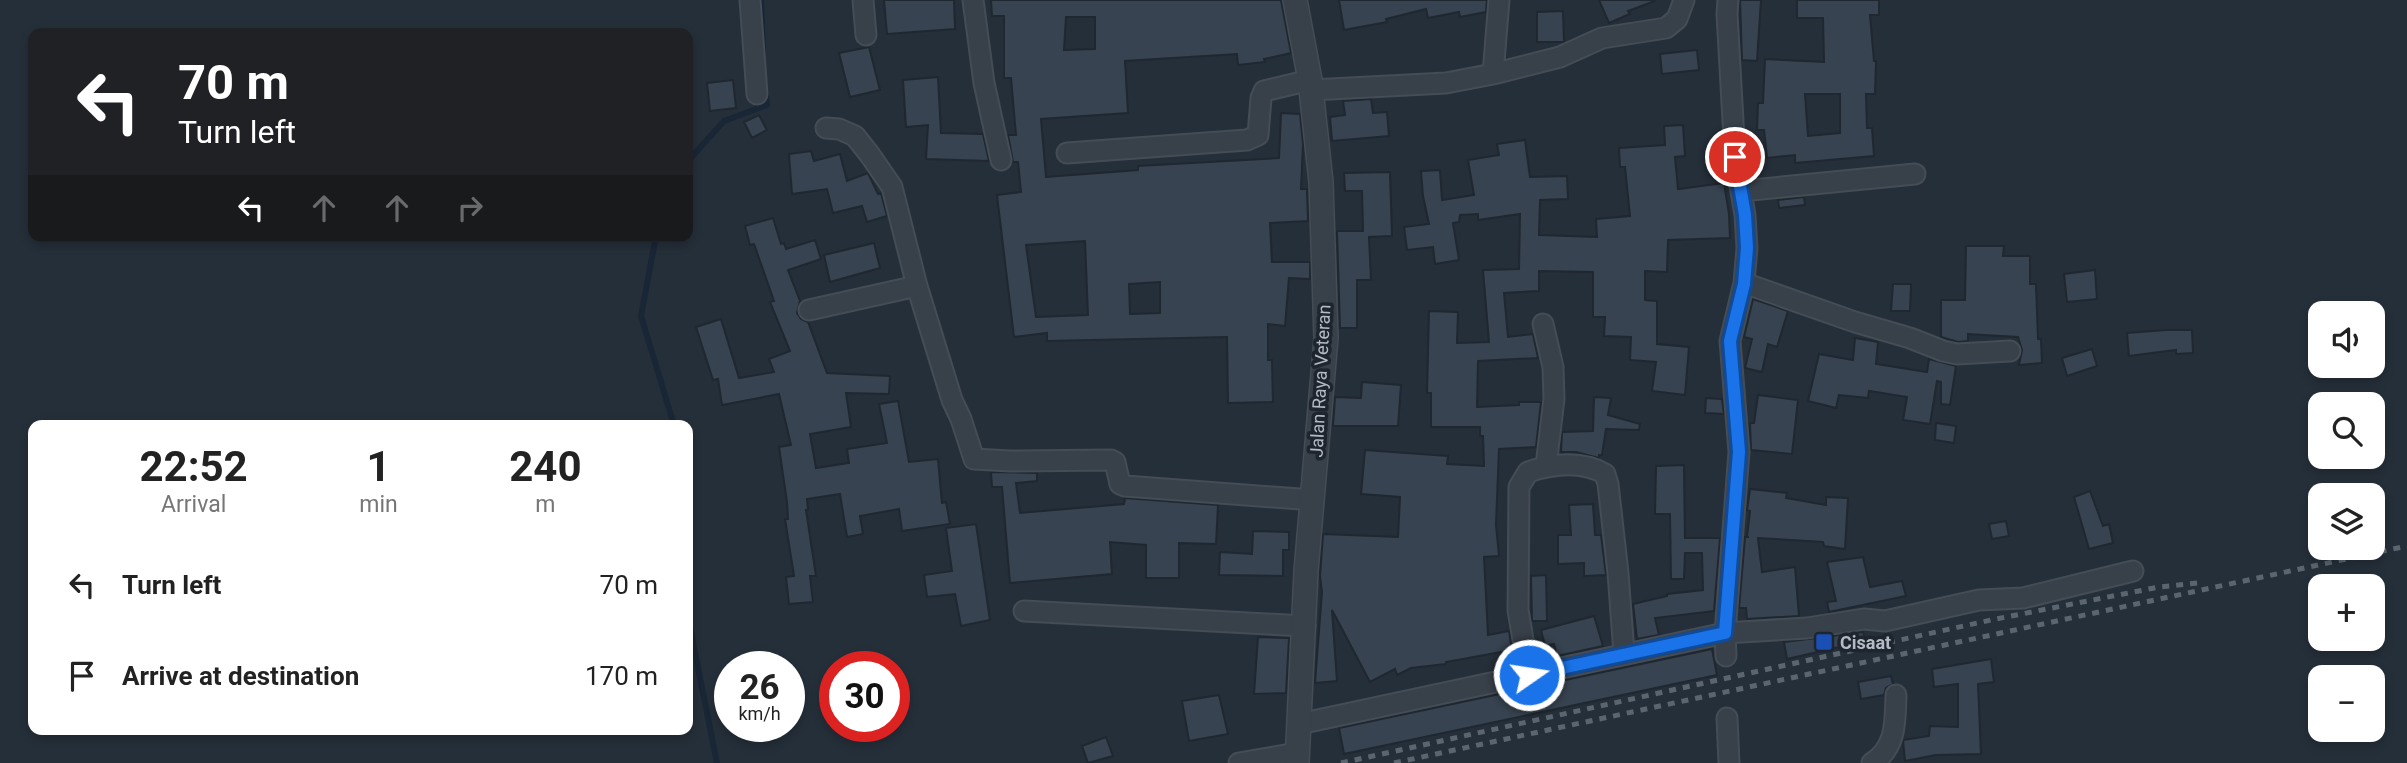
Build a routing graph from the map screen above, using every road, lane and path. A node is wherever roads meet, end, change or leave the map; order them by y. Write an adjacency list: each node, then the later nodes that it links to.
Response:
1 (750, 0): 11 (street)
2 (863, 0): 8 (street)
3 (973, 0): 14 (street)
4 (1295, 0): 10 (street, Jalan Raya Veteran)
5 (1499, 0): 9 (street)
6 (1685, 0): 9 (street)
7 (1728, 0): 16 (street)
8 (866, 34)
9 (1493, 74): 10 (street)
10 (1310, 85): 13 (street); 23 (street, Jalan Raya Veteran)
11 (757, 94)
12 (826, 128): 18 (street)
13 (1067, 153)
14 (1001, 160)
15 (1915, 174): 16 (street)
16 (1741, 191): 17 (street)
17 (1744, 284): 21 (street); 27 (street)
18 (917, 286): 19 (street); 23 (street)
19 (809, 310)
20 (1542, 324): 22 (street)
21 (2010, 351)
22 (1547, 461): 28 (street); 30 (street)
23 (1312, 500): 26 (street, Jalan Raya Veteran)
24 (2133, 571): 27 (street)
25 (1024, 611): 26 (street)
26 (1305, 626): 33 (street, Jalan Raya Veteran)
27 (1725, 633): 28 (street); 29 (street)
28 (1623, 654): 30 (street)
29 (1726, 656)
30 (1529, 675): 33 (street)
31 (1896, 695): 37 (street)
32 (1727, 718): 36 (street)
33 (1299, 724): 34 (street, Jalan Raya Veteran)
34 (1297, 758): 35 (street)
35 (1239, 763)
36 (1729, 763)
37 (1872, 763)

